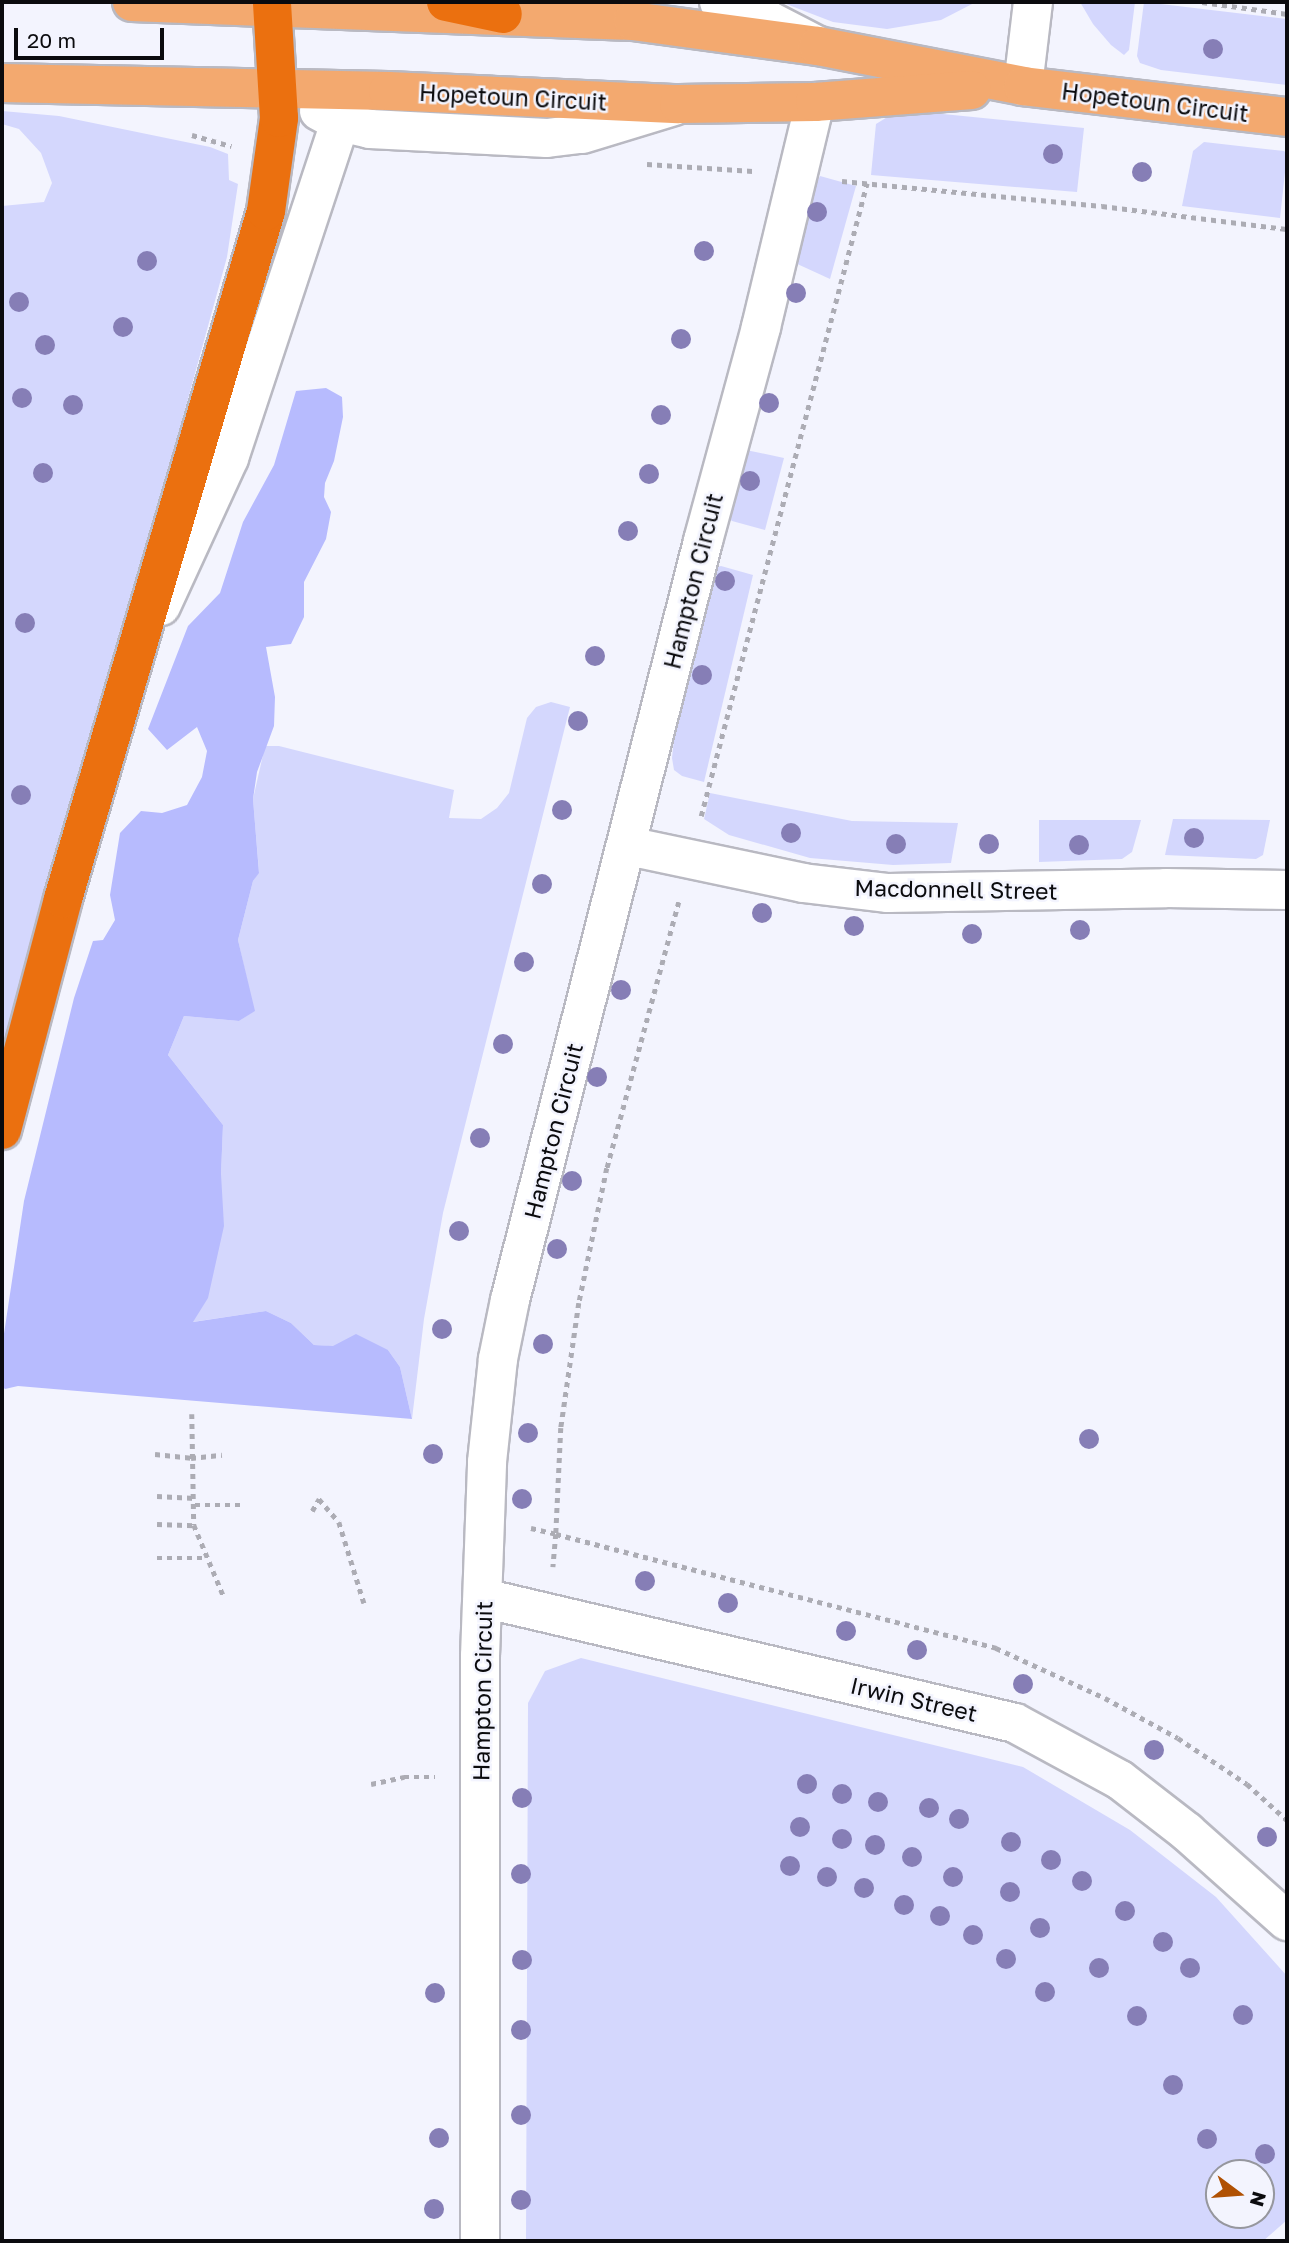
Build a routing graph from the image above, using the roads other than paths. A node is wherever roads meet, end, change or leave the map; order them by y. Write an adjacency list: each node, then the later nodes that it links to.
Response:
1 (132, 2): 5 (main road, Hopetoun Circuit)
2 (446, 2): 6 (highway)
3 (719, 2): 7 (street, Hopetoun Circuit)
4 (1032, 2): 9 (street)
5 (278, 3): 6 (main road, Hopetoun Circuit); 10 (highway)
6 (503, 14): 7 (main road, Hopetoun Circuit)
7 (818, 46): 9 (main road, Hopetoun Circuit); 11 (main road, Hampton Circuit)
8 (2, 83): 10 (main road, Hopetoun Circuit)
9 (1023, 86): 11 (main road, Hopetoun Circuit); 13 (main road, Hopetoun Circuit)
10 (277, 89): 12 (main road, Hopetoun Circuit); 14 (street); 15 (highway)
11 (815, 102): 12 (main road, Hopetoun Circuit); 16 (street, Hampton Circuit)
12 (679, 104): 14 (street)
13 (1287, 117)
14 (340, 122): 15 (street)
15 (128, 677): 18 (highway)
16 (628, 846): 17 (street, Macdonnell Street); 19 (street, Hampton Circuit)
17 (1287, 890)
18 (2, 1130)
19 (483, 1598): 20 (street, Irwin Street); 21 (street, Hampton Circuit)
20 (1287, 1921)
21 (480, 2241)

